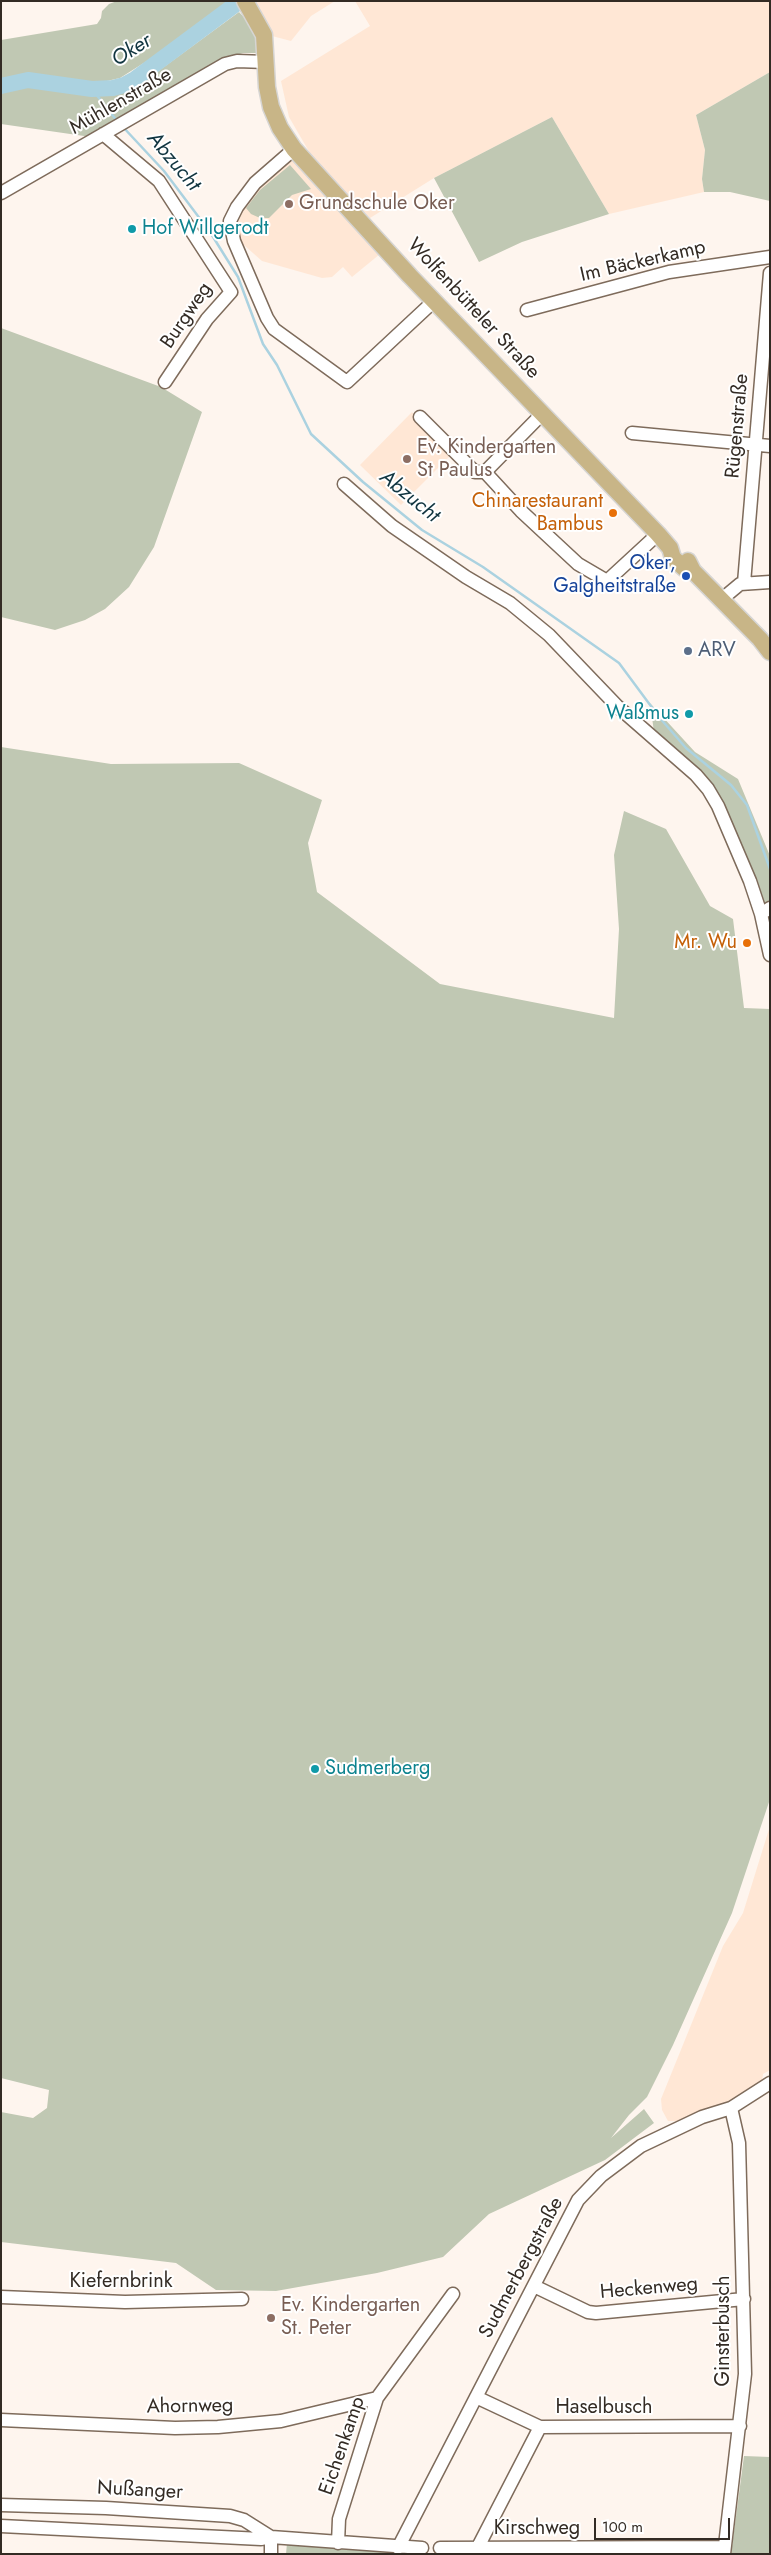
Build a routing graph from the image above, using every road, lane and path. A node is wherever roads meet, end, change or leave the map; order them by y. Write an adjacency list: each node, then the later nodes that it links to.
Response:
1 (245, 1): 2 (main road, Wolfenbütteler Straße)
2 (266, 62): 3 (street, Mühlenstraße); 4 (main road, Wolfenbütteler Straße)
3 (108, 131): 5 (street, Mühlenstraße); 10 (street, Burgweg)
4 (294, 149): 8 (main road, Wolfenbütteler Straße); 8 (street)
5 (1, 193)
6 (770, 257): 9 (street, Im Bäckerkamp)
7 (770, 273): 14 (street, Rügenstraße)
8 (434, 301): 11 (main road, Wolfenbütteler Straße)
9 (526, 310)
10 (165, 382)
11 (542, 414): 16 (street); 18 (main road, Wolfenbütteler Straße)
12 (420, 417): 16 (street)
13 (632, 433): 14 (street)
14 (755, 444): 15 (street); 20 (street, Rügenstraße)
15 (770, 446)
16 (485, 472): 18 (street)
17 (344, 484): 23 (street)
18 (658, 534): 21 (main road, Wolfenbütteler Straße)
19 (770, 582): 20 (street)
20 (744, 583): 21 (street)
21 (722, 599): 22 (main road, Wolfenbütteler Straße)
22 (770, 652)
23 (765, 911): 24 (street)
24 (770, 955)
25 (770, 2083): 26 (street, Sudmerbergstraße)
26 (731, 2108): 27 (street, Sudmerbergstraße); 31 (street, Ginsterbusch)
27 (534, 2286): 31 (street, Heckenweg); 32 (street, Sudmerbergstraße)
28 (453, 2294): 33 (street, Eichenkamp)
29 (1, 2297): 30 (street, Kiefernbrink)
30 (242, 2299)
31 (744, 2299): 35 (street, Ginsterbusch)
32 (476, 2397): 36 (street, Haselbusch); 45 (street, Sudmerbergstraße)
33 (378, 2398): 34 (street, Ahornweg); 40 (street, Eichenkamp)
34 (1, 2420)
35 (740, 2426): 36 (street, Haselbusch); 44 (street, Ginsterbusch)
36 (540, 2427): 41 (street)
37 (1, 2504): 39 (street, Nußanger)
38 (1, 2526): 39 (street, Nußanger)
39 (271, 2537): 40 (street, Nußanger); 46 (street)
40 (338, 2543): 45 (street, Nußanger)
41 (478, 2547): 43 (street, Kirschweg); 44 (street, Kirschweg)
42 (422, 2548): 45 (street)
43 (440, 2548)
44 (724, 2550)
45 (401, 2551)
46 (271, 2554)

